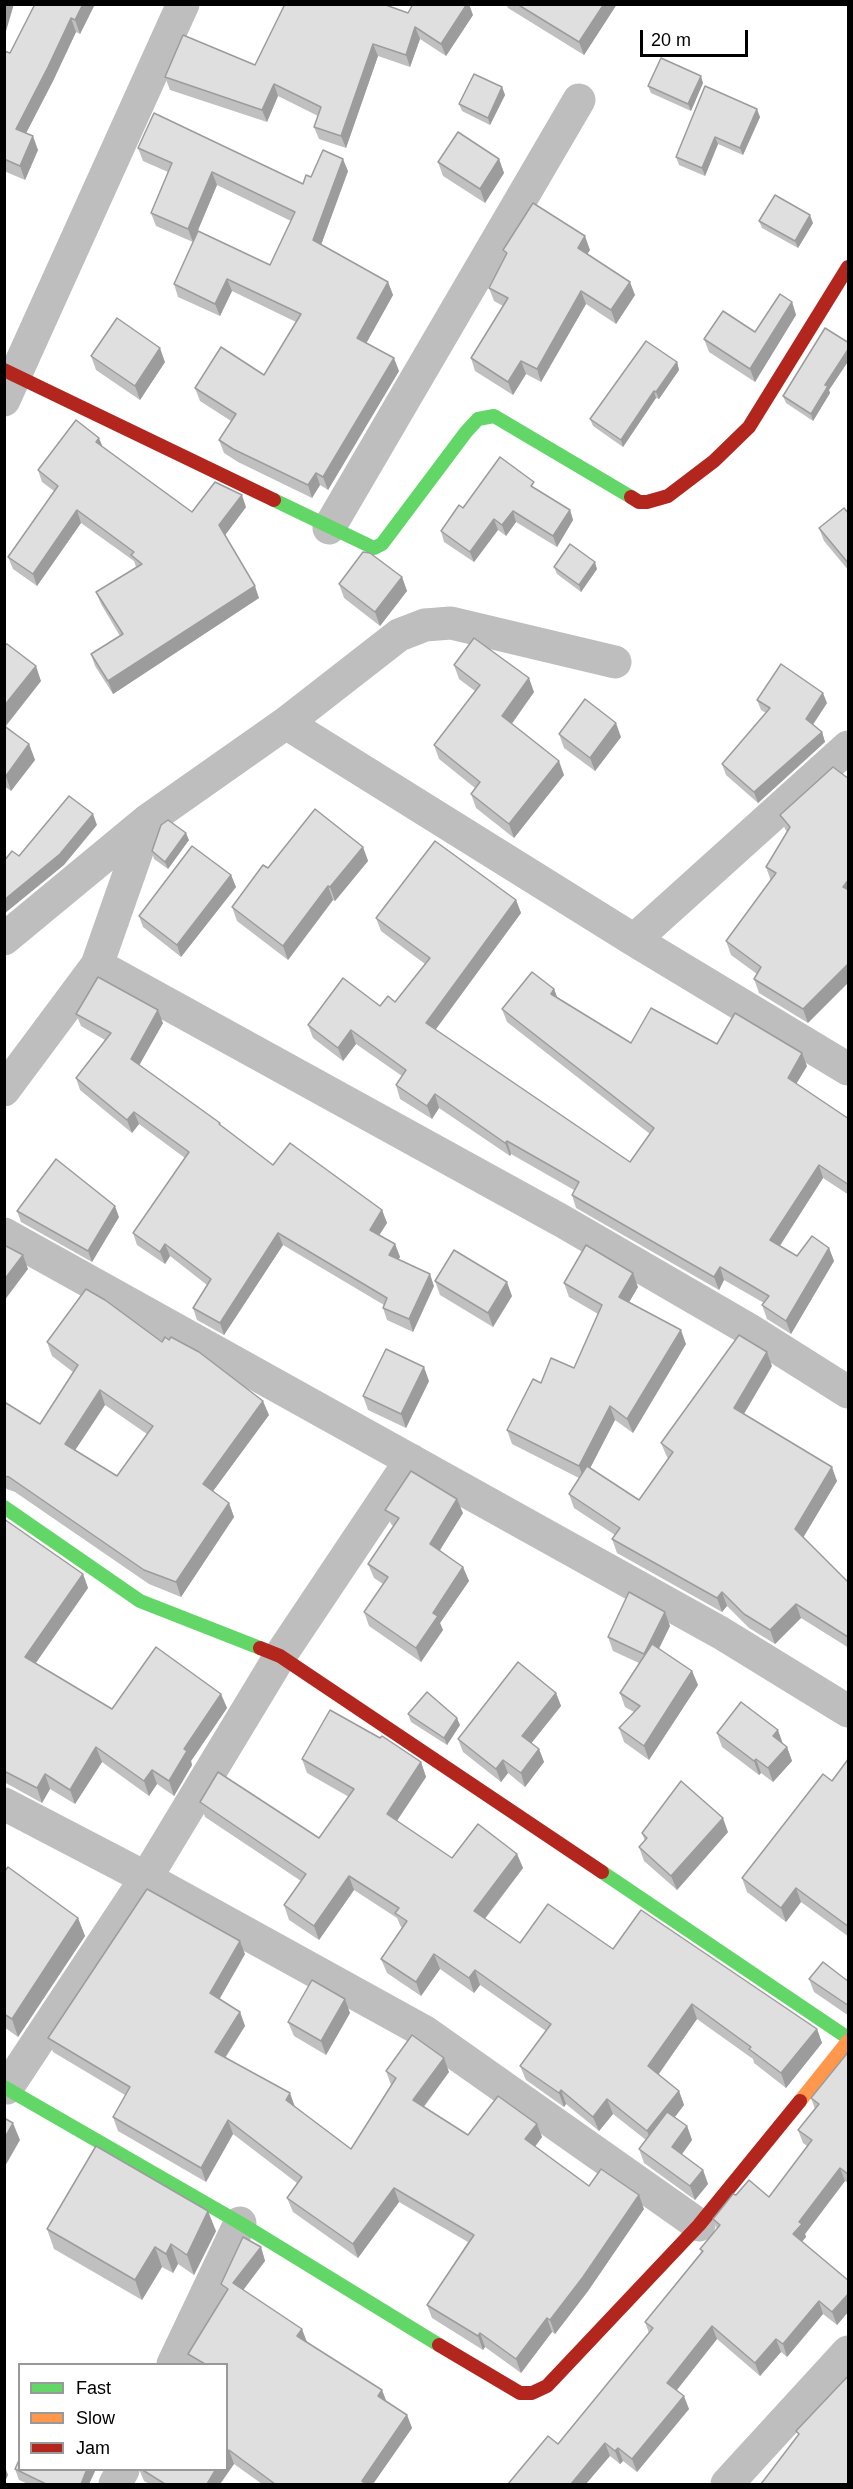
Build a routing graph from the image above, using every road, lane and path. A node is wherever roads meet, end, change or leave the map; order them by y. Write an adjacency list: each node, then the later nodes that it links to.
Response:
1 (183, 4): 4 (street)
2 (579, 100): 5 (street)
3 (849, 267): 5 (street)
4 (8, 382): 5 (street)
5 (328, 528)
6 (615, 662): 7 (street)
7 (286, 723): 9 (street); 11 (street)
8 (849, 747): 11 (street)
9 (148, 820): 10 (street); 12 (street)
10 (4, 939)
11 (634, 940): 13 (street)
12 (97, 964): 14 (street); 16 (street)
13 (849, 1069)
14 (4, 1090)
15 (4, 1234): 17 (street)
16 (849, 1392)
17 (411, 1460): 19 (street); 20 (street)
18 (4, 1507): 19 (street)
19 (280, 1656): 22 (street); 23 (street)
20 (849, 1711)
21 (4, 1804): 22 (street)
22 (146, 1878): 24 (street); 26 (street)
23 (849, 2039): 26 (street)
24 (6, 2087): 25 (street)
25 (240, 2223): 26 (street); 28 (street)
26 (699, 2225)
27 (849, 2352): 29 (street)
28 (173, 2363)
29 (727, 2484)

